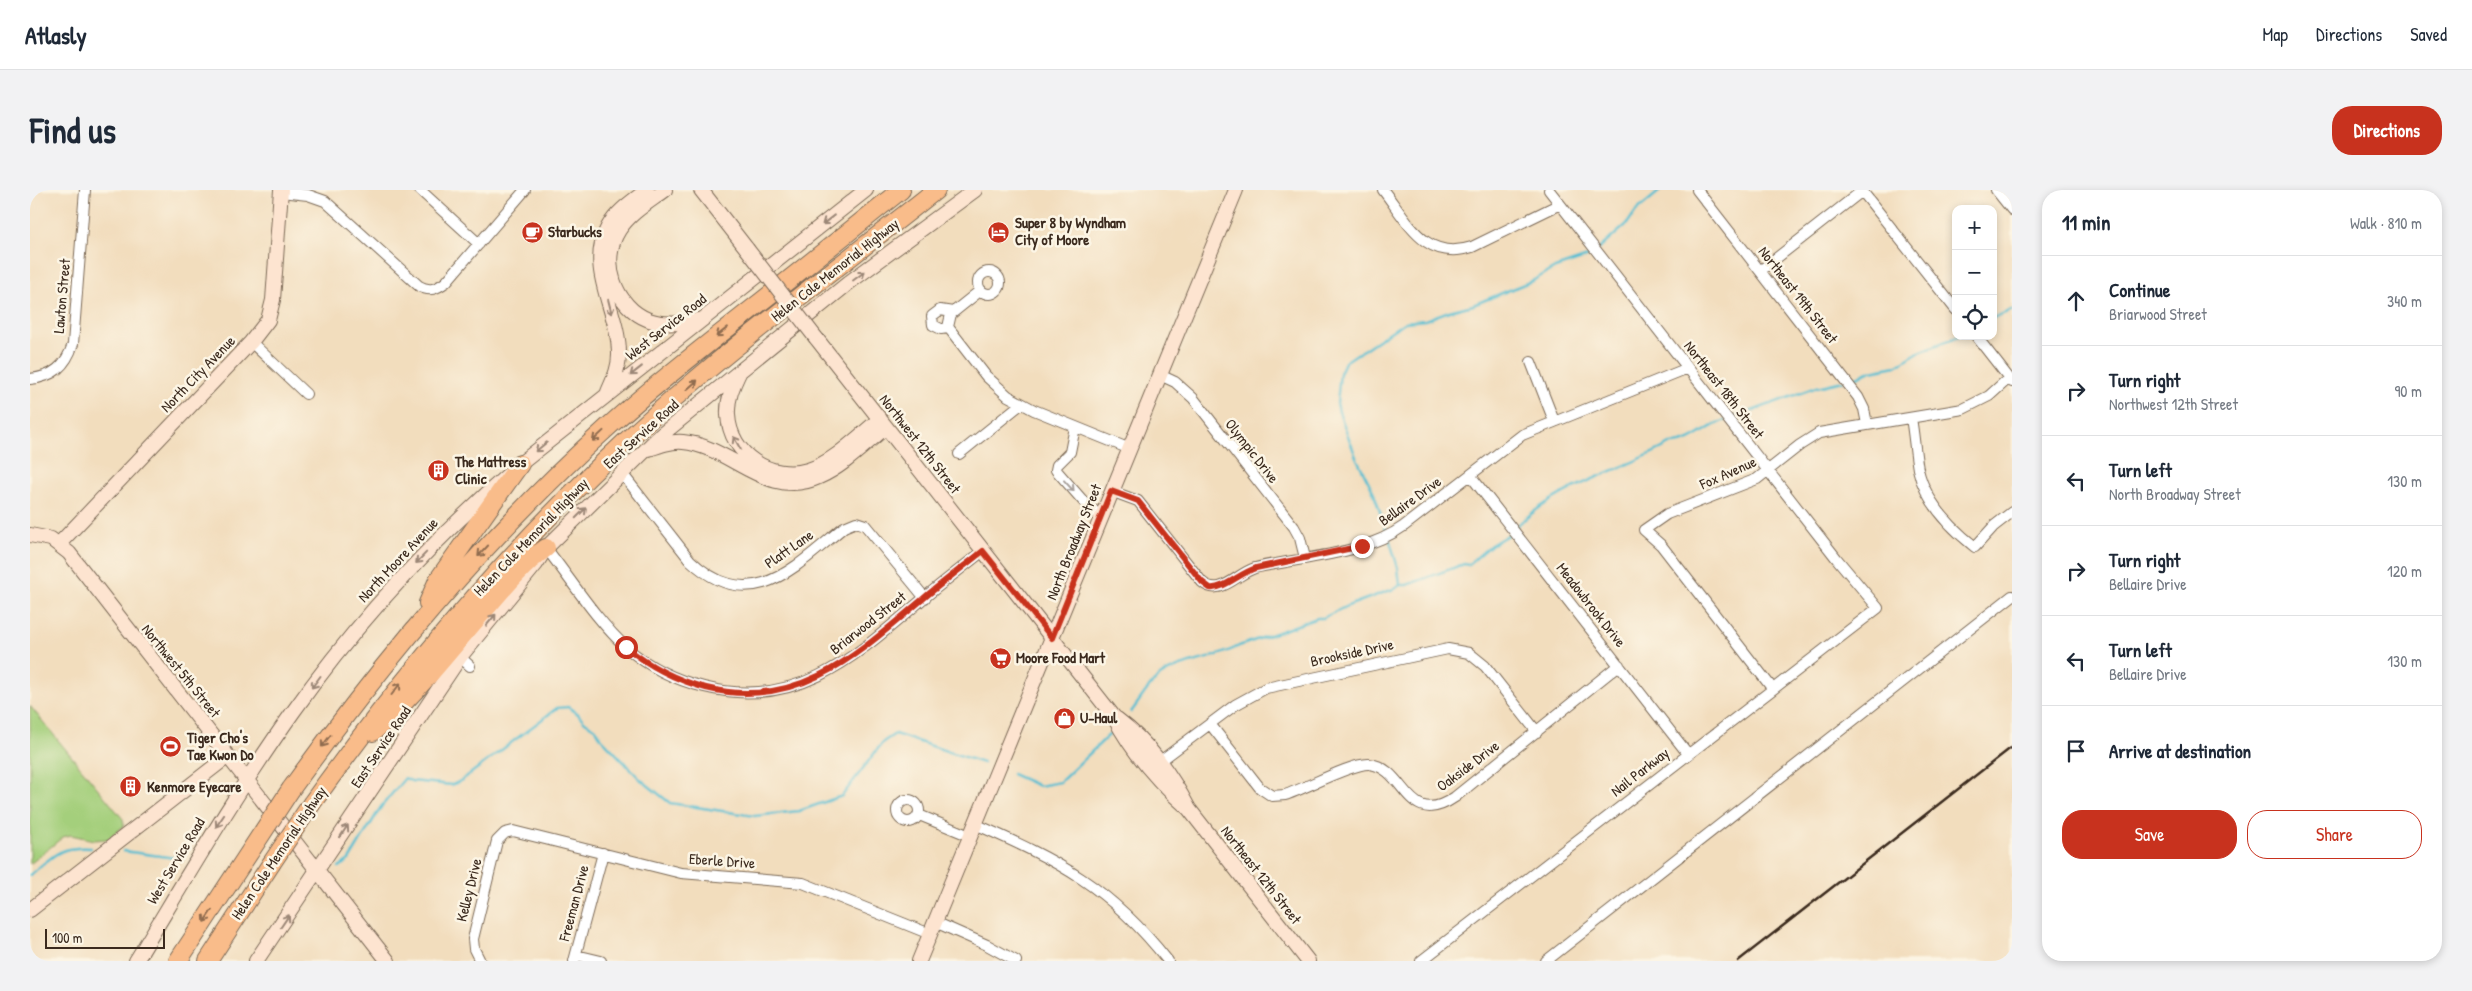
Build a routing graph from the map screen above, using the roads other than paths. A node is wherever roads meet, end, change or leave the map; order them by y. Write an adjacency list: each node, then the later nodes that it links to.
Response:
1 (85, 190): 32 (street, Lawton Street)
2 (420, 190): 19 (street)
3 (525, 190): 19 (street)
4 (647, 190): 35 (main road, one-way to 35)
5 (665, 190): 24 (main road)
6 (701, 190): 39 (main road, Northwest 12th Street, bridge)
7 (866, 190): 24 (main road, West Service Road, one-way to 24)
8 (901, 190): 60 (highway, Helen Cole Memorial Highway, one-way to 60)
9 (936, 190): 69 (highway, Helen Cole Memorial Highway, one-way to 9)
10 (975, 190): 29 (main road, East Service Road, one-way to 10)
11 (1236, 190): 31 (main road, North Broadway Street)
12 (1383, 190): 17 (street)
13 (1549, 190): 17 (street, Northeast 18th Street)
14 (1696, 190): 20 (street, Northeast 19th Street)
15 (1996, 190): 18 (street)
16 (281, 191): 19 (street); 27 (main road, North City Avenue)
17 (1560, 204): 30 (street, Northeast 18th Street)
18 (2012, 210)
19 (479, 244)
20 (1760, 271): 22 (street); 40 (street, Northeast 19th Street)
21 (981, 290): 23 (street)
22 (1952, 305)
23 (952, 312): 25 (street); 25 (street)
24 (702, 319): 35 (main road, West Service Road, one-way to 35)
25 (948, 328): 36 (street)
26 (1979, 340): 33 (street)
27 (251, 342): 34 (street); 53 (main road, North City Avenue)
28 (1531, 362): 38 (street)
29 (742, 368): 39 (main road, one-way to 29); 43 (main road, East Service Road)
30 (1688, 368): 38 (street, Bellaire Drive); 46 (street, Northeast 18th Street)
31 (1160, 376): 42 (main road, North Broadway Street); 56 (street, Olympic Drive)
32 (30, 379)
33 (2011, 380): 37 (street, Fox Avenue)
34 (306, 394)
35 (606, 395): 45 (main road, North Moore Avenue, one-way to 45)
36 (1021, 404): 41 (street); 44 (street)
37 (1911, 418): 40 (street, Fox Avenue); 50 (street)
38 (1554, 421): 48 (street, Bellaire Drive)
39 (883, 423): 43 (main road); 55 (main road, Northwest 12th Street)
40 (1867, 424): 46 (street, Fox Avenue)
41 (1075, 427): 42 (street); 51 (street, one-way to 51)
42 (1130, 449): 49 (main road, North Broadway Street)
43 (644, 451): 47 (main road, East Service Road)
44 (959, 454)
45 (520, 464): 60 (highway); 71 (main road, North Moore Avenue, one-way to 71)
46 (1769, 471): 59 (street, Northeast 18th Street); 63 (street, Fox Avenue)
47 (621, 472): 54 (main road, East Service Road, one-way to 47); 58 (street, Platt Lane)
48 (1470, 474): 56 (street, Bellaire Drive); 62 (street, Meadowbrook Drive)
49 (1111, 491): 51 (main road, North Broadway Street); 56 (street, Bellaire Drive)
50 (2012, 512)
51 (1101, 517): 61 (main road, North Broadway Street)
52 (30, 536): 53 (main road, Northwest 5th Street)
53 (58, 544): 68 (main road, Northwest 5th Street)
54 (546, 548): 58 (street, Briarwood Street); 69 (highway); 76 (main road, East Service Road, one-way to 54)
55 (983, 551): 58 (street, Briarwood Street); 61 (main road, Northwest 12th Street)
56 (1305, 558)
57 (2012, 596): 92 (street)
58 (924, 598)
59 (1878, 608): 63 (street, Nail Parkway)
60 (420, 620): 81 (highway, Helen Cole Memorial Highway, one-way to 81, bridge)
61 (1052, 638): 64 (main road, Northwest 12th Street); 73 (main road, North Broadway Street)
62 (1620, 665): 66 (street, Oakside Drive); 67 (street, Meadowbrook Drive)
63 (1772, 688): 67 (street, Nail Parkway)
64 (1114, 717): 70 (main road, Northeast 12th Street)
65 (1210, 724): 66 (street, Brookside Drive); 66 (street, Oakside Drive); 70 (street, Brookside Drive)
66 (1537, 732)
67 (1688, 754): 91 (street, Nail Parkway)
68 (228, 756): 71 (main road, Northwest 5th Street); 77 (main road)
69 (346, 756): 82 (highway, Helen Cole Memorial Highway, bridge)
70 (1156, 767): 90 (main road, Northeast 12th Street)
71 (247, 780): 76 (main road, Northwest 5th Street); 80 (main road, West Service Road, one-way to 80)
72 (919, 815): 73 (street)
73 (973, 830): 78 (main road, North Broadway Street); 89 (street)
74 (508, 832): 75 (street, Eberle Drive); 85 (street, Kelley Drive)
75 (602, 853): 78 (street, Eberle Drive); 79 (street, Freeman Drive)
76 (318, 872): 83 (main road, East Service Road, one-way to 76); 84 (main road, Northwest 5th Street)
77 (30, 910)
78 (933, 928): 87 (main road, North Broadway Street); 88 (street, Eberle Drive)
79 (575, 958): 86 (street)
80 (136, 961)
81 (178, 961)
82 (208, 961)
83 (256, 961)
84 (388, 961)
85 (480, 961)
86 (601, 961)
87 (919, 961)
88 (1016, 961)
89 (1168, 961)
90 (1308, 961)
91 (1421, 961)
92 (1546, 961)

